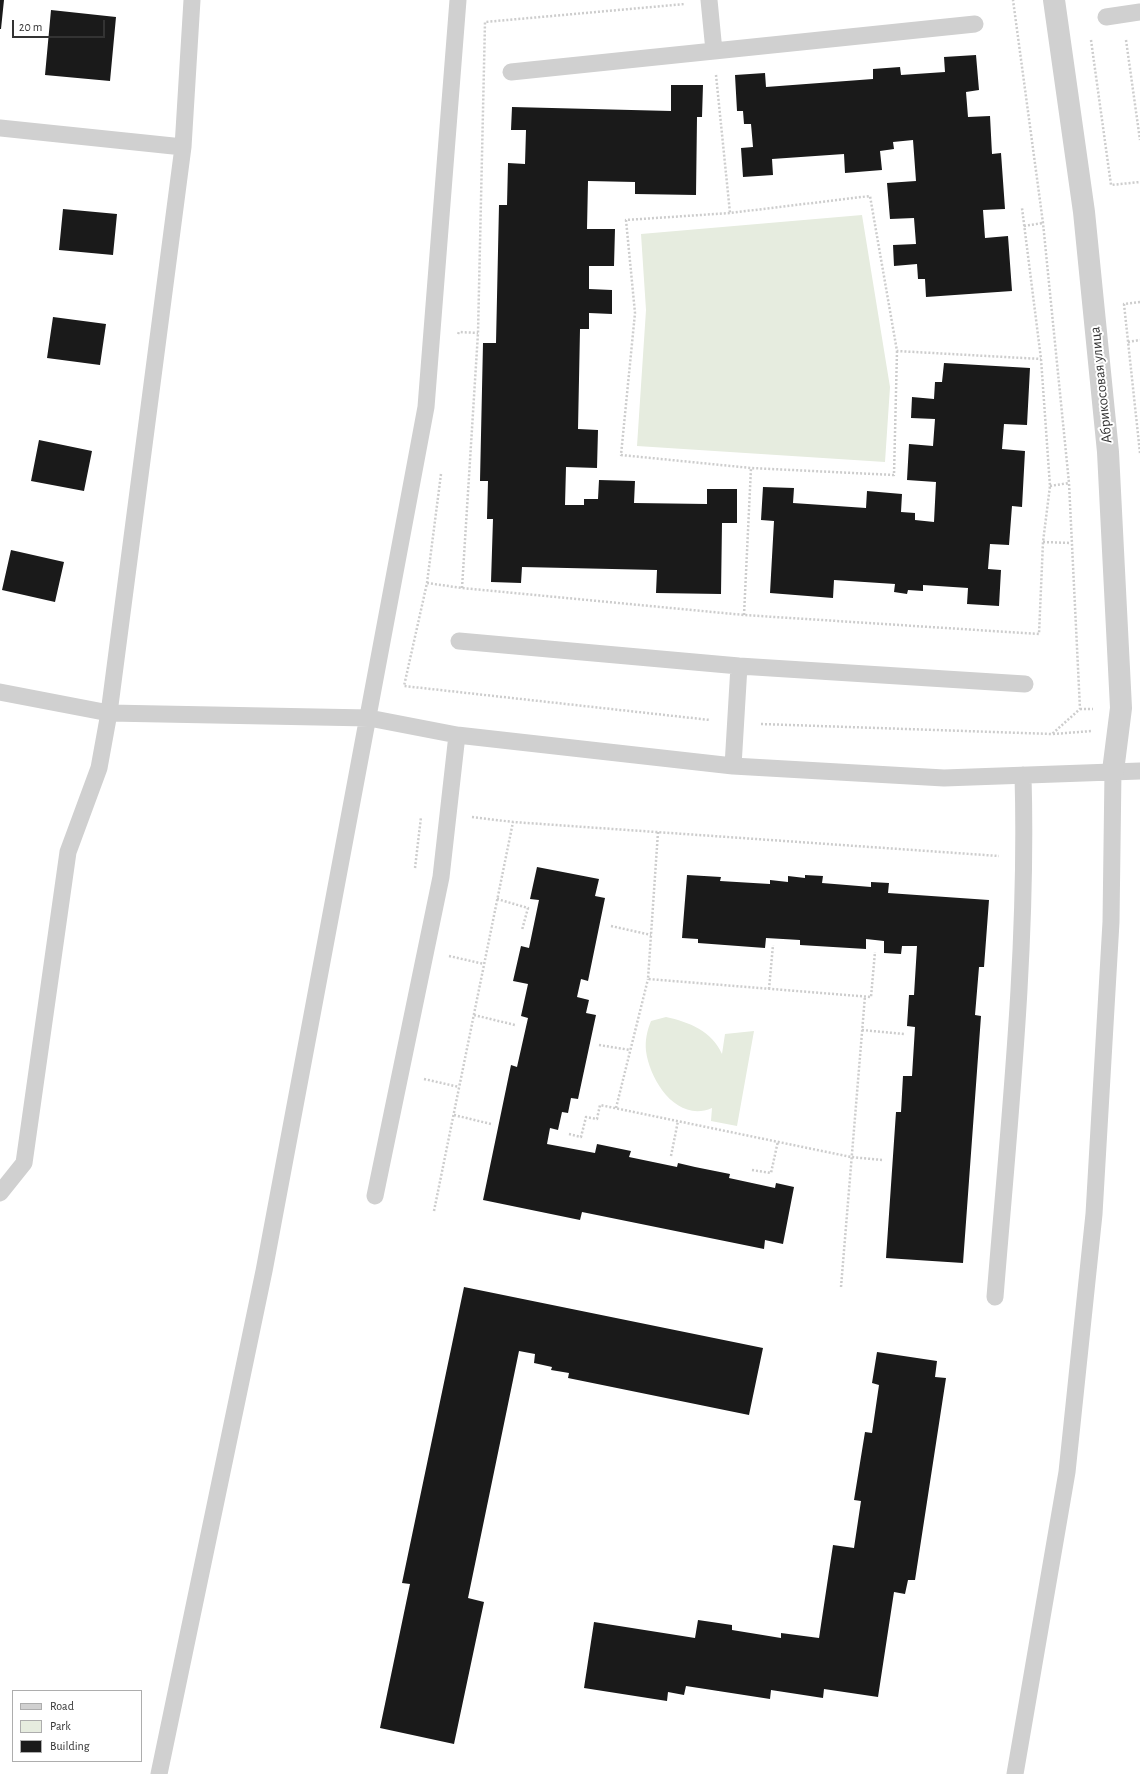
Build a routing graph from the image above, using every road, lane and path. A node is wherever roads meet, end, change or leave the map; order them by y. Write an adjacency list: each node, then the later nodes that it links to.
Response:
1 (192, 0): 15 (lane)
2 (458, 0): 43 (lane)
3 (1013, 0): 19 (path)
4 (1054, 0): 47 (street, Абрикосовая улица)
5 (709, 1): 11 (lane); 22 (path)
6 (1140, 12): 7 (lane)
7 (1106, 17)
8 (975, 24): 11 (lane)
9 (1125, 35): 14 (path)
10 (1091, 40): 16 (path)
11 (714, 51): 12 (lane); 18 (path)
12 (511, 72)
13 (0, 128): 15 (lane)
14 (1140, 140)
15 (183, 146): 42 (lane)
16 (1140, 182)
17 (1022, 208): 20 (path)
18 (730, 214): 26 (path); 29 (path)
19 (1043, 223): 20 (path); 31 (path)
20 (1024, 226): 27 (path)
21 (1140, 302): 25 (path)
22 (478, 333): 23 (path); 36 (path)
23 (458, 340)
24 (1140, 340): 25 (path)
25 (1128, 342): 28 (path)
26 (897, 351): 27 (path); 29 (path)
27 (1041, 359): 32 (path)
28 (1140, 453)
29 (751, 468): 37 (path)
30 (441, 473): 35 (path)
31 (1068, 483): 32 (path); 34 (path)
32 (1050, 486): 33 (path)
33 (1043, 542): 34 (path); 37 (path)
34 (1071, 543): 44 (path)
35 (427, 583): 36 (path); 44 (path)
36 (462, 588): 37 (path)
37 (744, 615)
38 (459, 641): 39 (lane)
39 (739, 666): 40 (lane); 44 (lane)
40 (1025, 684)
41 (0, 692): 42 (lane)
42 (109, 713): 43 (lane); 84 (lane)
43 (369, 718): 45 (lane); 89 (lane)
44 (736, 723): 46 (lane)
45 (457, 735): 46 (lane); 50 (lane)
46 (733, 766): 49 (lane)
47 (1113, 771): 48 (lane); 49 (lane); 90 (lane)
48 (1140, 771)
49 (1023, 774): 53 (lane)
50 (447, 814): 51 (path); 54 (path); 60 (lane)
51 (513, 822): 52 (path); 55 (path)
52 (658, 832): 53 (path); 58 (path)
53 (1024, 858): 88 (lane)
54 (414, 868)
55 (497, 899): 57 (path); 62 (path)
56 (610, 926): 58 (path)
57 (522, 930)
58 (651, 935): 63 (path)
59 (773, 945): 64 (path)
60 (426, 951): 62 (path); 72 (lane)
61 (875, 952): 65 (path)
62 (484, 964): 66 (path)
63 (648, 979): 64 (path); 71 (path)
64 (770, 988): 65 (path)
65 (865, 996): 68 (path)
66 (474, 1015): 67 (path); 73 (path)
67 (516, 1025)
68 (862, 1030): 69 (path); 81 (path)
69 (904, 1034)
70 (599, 1045): 71 (path)
71 (630, 1050): 74 (path)
72 (400, 1074): 73 (path); 85 (lane)
73 (459, 1087): 75 (path)
74 (616, 1108): 76 (path); 78 (path)
75 (454, 1115): 77 (path); 86 (path)
76 (678, 1121): 79 (path); 80 (path)
77 (491, 1124)
78 (569, 1134)
79 (778, 1141): 81 (path); 83 (path)
80 (671, 1156)
81 (851, 1157): 82 (path); 87 (path)
82 (882, 1160)
83 (752, 1170)
84 (0, 1193)
85 (375, 1196)
86 (434, 1211)
87 (841, 1287)
88 (995, 1297)
89 (159, 1774)
90 (1015, 1774)

